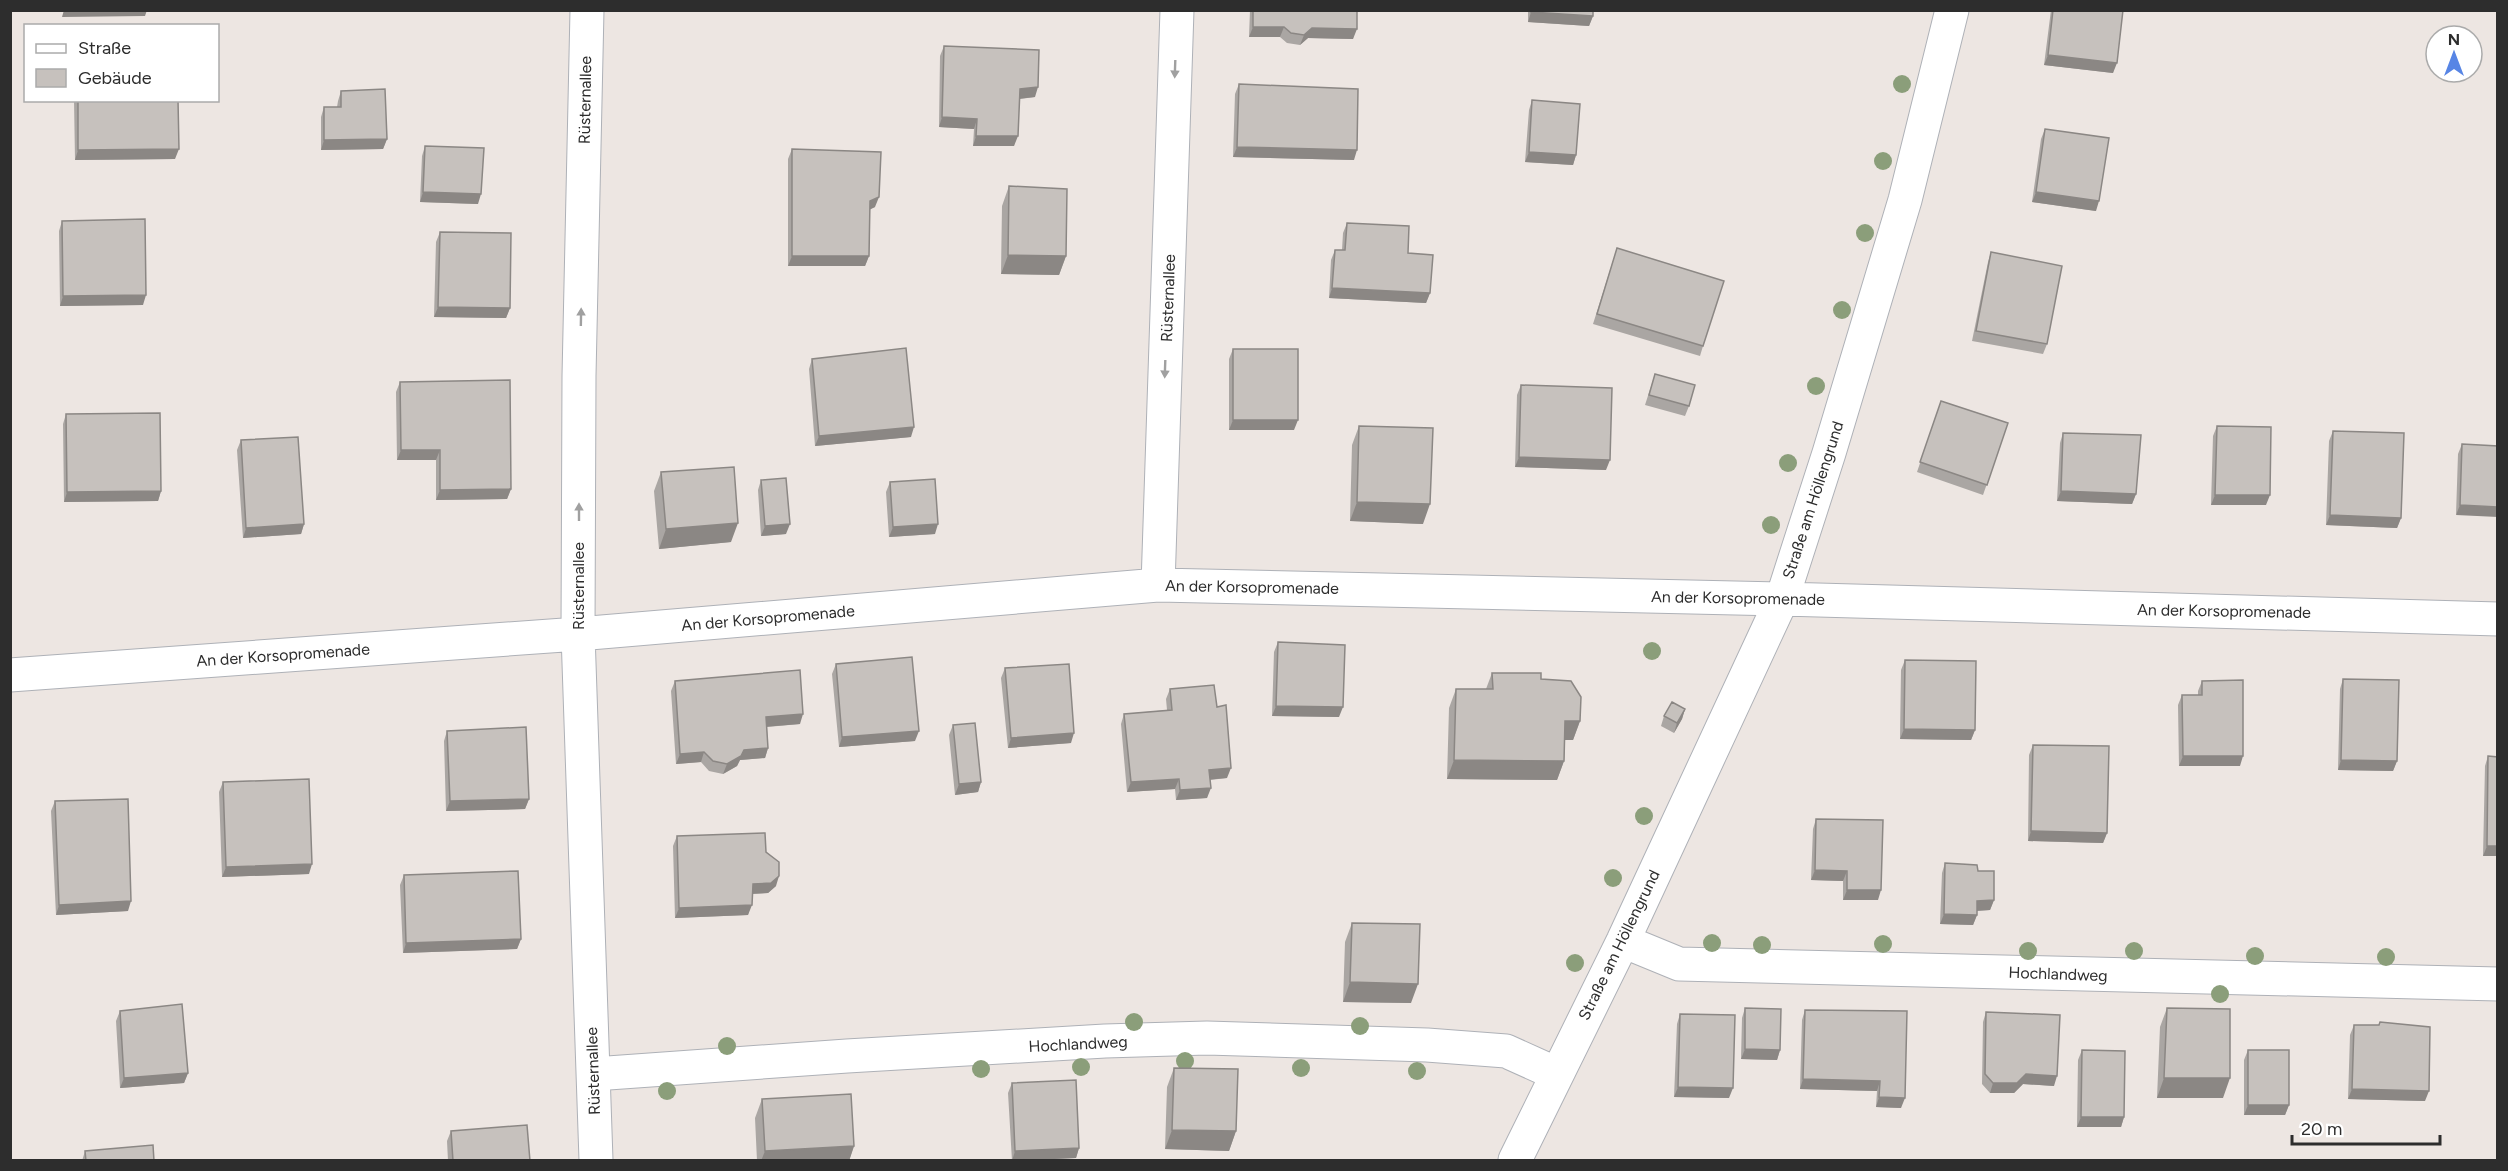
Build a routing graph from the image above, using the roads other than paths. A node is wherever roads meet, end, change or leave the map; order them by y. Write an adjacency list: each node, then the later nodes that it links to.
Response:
1 (587, 10): 7 (street, Rüsternallee, one-way to 1)
2 (1177, 10): 4 (street, Rüsternallee, one-way to 4)
3 (1952, 10): 5 (street, Straße am Höllengrund)
4 (1158, 585): 5 (street, An der Korsopromenade); 7 (street, An der Korsopromenade)
5 (1782, 599): 6 (street, An der Korsopromenade); 9 (street, Straße am Höllengrund)
6 (2498, 619)
7 (578, 634): 8 (street, An der Korsopromenade); 11 (street, Rüsternallee)
8 (10, 675)
9 (1623, 941): 10 (street, Hochlandweg); 12 (street, Straße am Höllengrund)
10 (2498, 984)
11 (594, 1074): 12 (street, Hochlandweg); 13 (street, Rüsternallee)
12 (1557, 1074): 14 (street, Straße am Höllengrund)
13 (596, 1161)
14 (1515, 1161)

